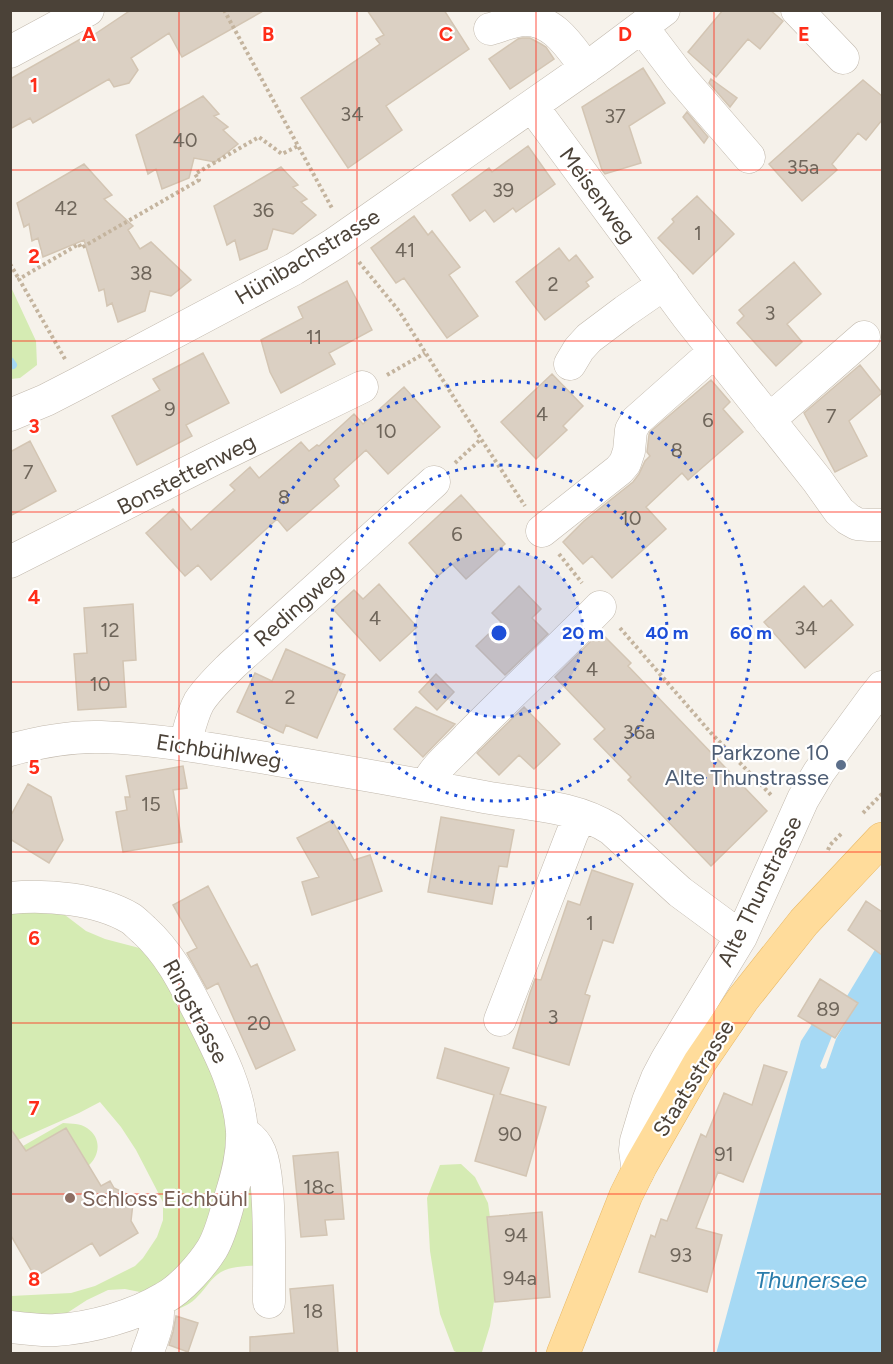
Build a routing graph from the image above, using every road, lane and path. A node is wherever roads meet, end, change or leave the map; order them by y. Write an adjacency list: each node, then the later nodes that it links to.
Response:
1 (88, 10): 6 (street)
2 (224, 10): 10 (path)
3 (797, 10): 7 (street)
4 (653, 19): 8 (street, Hünibachstrasse); 11 (street, Hünibachstrasse)
5 (490, 29): 8 (street)
6 (10, 52)
7 (843, 58)
8 (586, 68): 9 (street, Hünibachstrasse)
9 (532, 106): 12 (street, Hünibachstrasse); 15 (street, Meisenweg)
10 (298, 146): 12 (path); 14 (path)
11 (749, 157)
12 (347, 235): 20 (street, Hünibachstrasse)
13 (10, 264): 14 (path)
14 (19, 279): 20 (path)
15 (664, 284): 17 (street, Meisenweg); 19 (street)
16 (864, 337): 23 (street)
17 (715, 351): 23 (street, Meisenweg); 27 (street)
18 (425, 353): 21 (path)
19 (570, 364)
20 (79, 383): 22 (street, Hünibachstrasse)
21 (362, 387): 28 (street, Bonstettenweg)
22 (10, 416)
23 (769, 420): 26 (street, Meisenweg)
24 (481, 439): 25 (path)
25 (434, 482): 31 (street, Redingweg)
26 (882, 525)
27 (542, 531)
28 (10, 562)
29 (600, 607): 33 (street)
30 (882, 687): 37 (street, Alte Thunstrasse)
31 (185, 744): 32 (street, Eichbühlweg); 33 (street, Eichbühlweg)
32 (10, 750)
33 (426, 785): 34 (street, Eichbühlweg)
34 (581, 815): 37 (street, Eichbühlweg); 38 (street)
35 (882, 839): 40 (main road, Staatsstrasse)
36 (10, 898): 39 (street, Ringstrasse)
37 (741, 937): 40 (street, Alte Thunstrasse)
38 (500, 1020)
39 (242, 1132): 41 (street, Ringstrasse); 42 (street)
40 (638, 1172): 45 (main road, Staatsstrasse)
41 (157, 1302): 43 (street, Ringstrasse); 44 (street)
42 (269, 1302)
43 (10, 1327)
44 (147, 1353)
45 (563, 1353)

